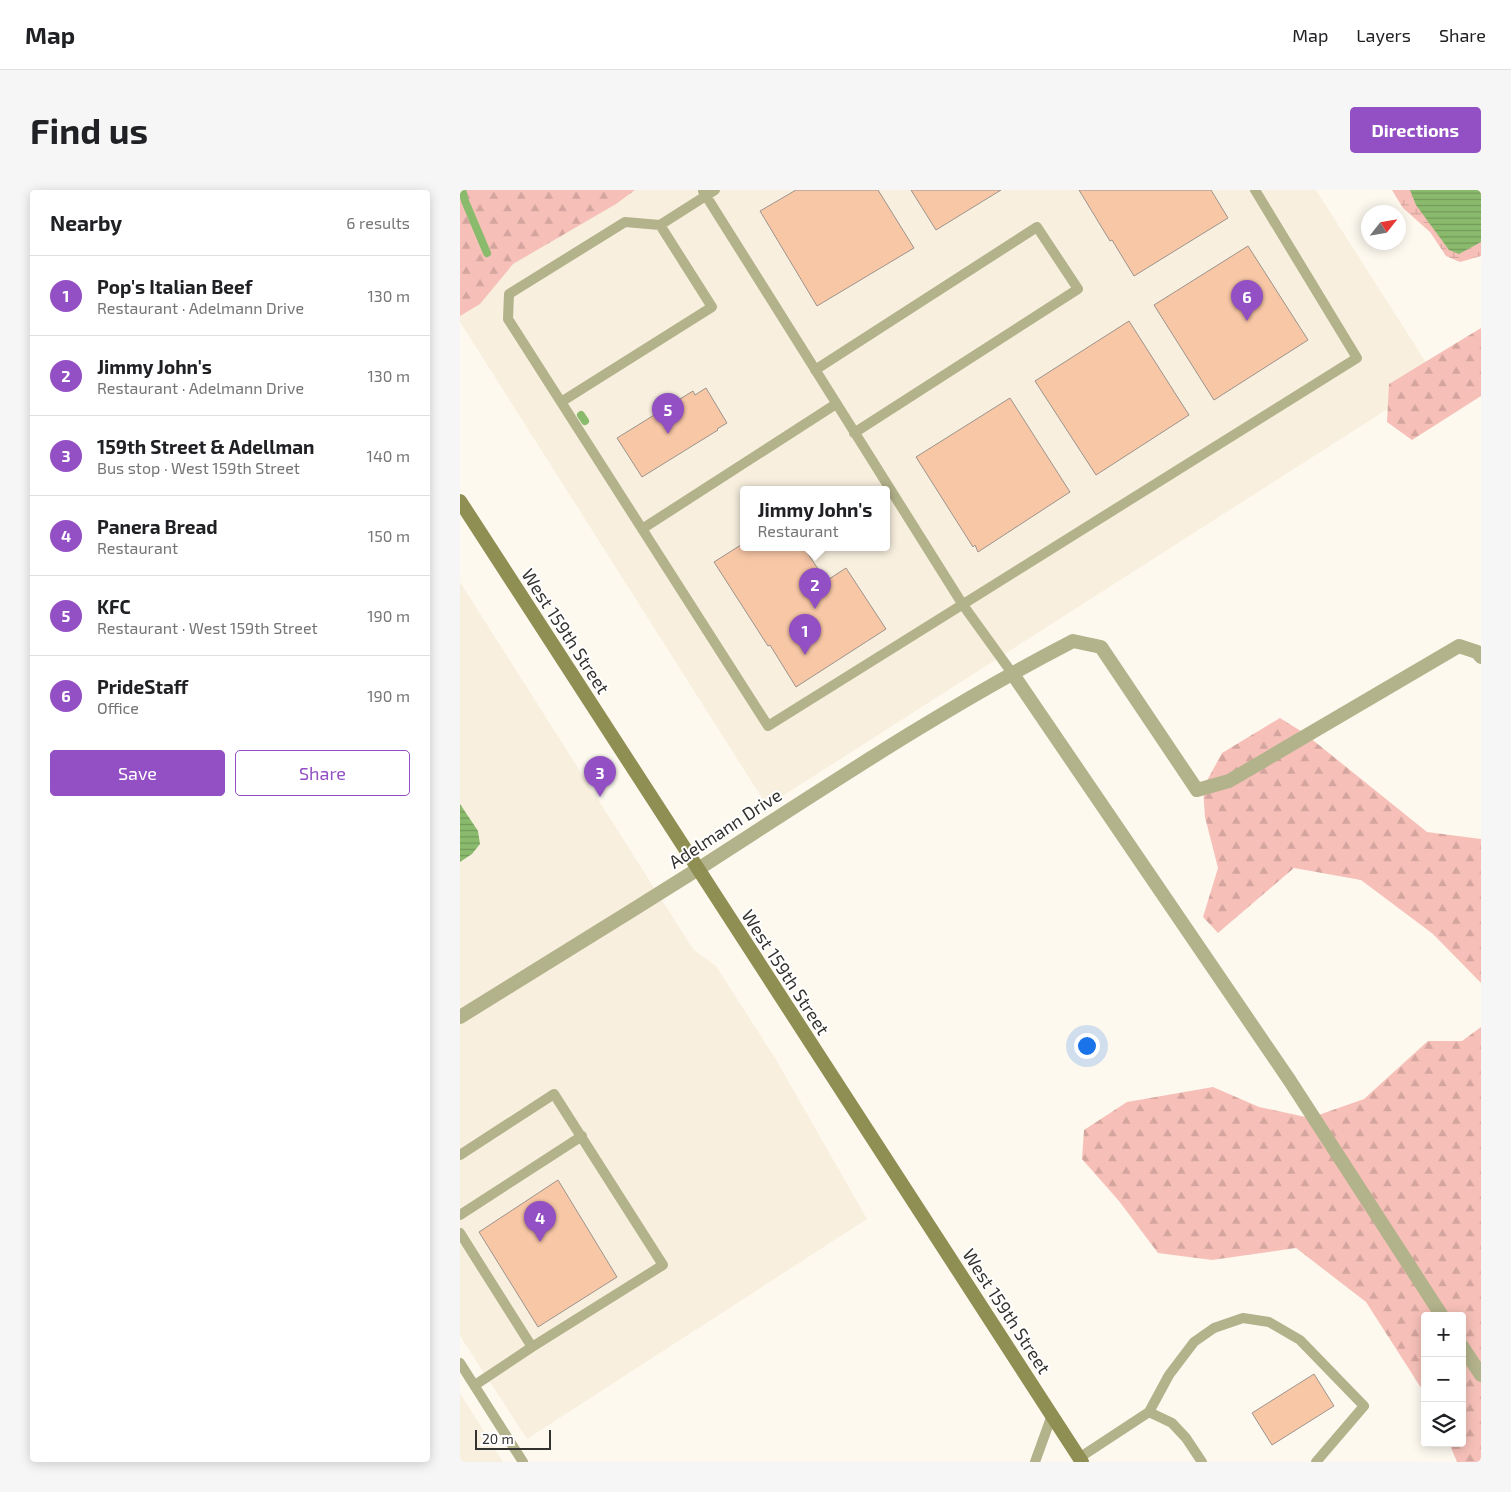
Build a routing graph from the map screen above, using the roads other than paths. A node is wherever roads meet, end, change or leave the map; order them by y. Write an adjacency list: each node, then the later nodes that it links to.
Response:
1 (1255, 190): 12 (lane)
2 (708, 192): 3 (lane); 4 (lane)
3 (660, 225): 5 (lane); 5 (lane)
4 (815, 370): 6 (lane); 7 (lane)
5 (561, 402): 11 (lane)
6 (836, 404): 7 (lane); 11 (lane)
7 (854, 433): 8 (lane)
8 (887, 486)
9 (890, 490): 12 (lane)
10 (460, 501): 15 (main road, West 159th Street)
11 (642, 529): 12 (lane)
12 (962, 605): 14 (lane)
13 (1481, 658): 14 (street, Adelmann Drive)
14 (1012, 673): 15 (street, Adelmann Drive); 21 (street)
15 (697, 869): 16 (street, Adelmann Drive); 28 (main road, West 159th Street)
16 (460, 1018)
17 (582, 1136): 18 (lane); 19 (lane); 22 (lane)
18 (460, 1155)
19 (460, 1216)
20 (460, 1233): 22 (lane)
21 (1439, 1312)
22 (532, 1347): 26 (lane)
23 (1466, 1352): 25 (street)
24 (460, 1363): 26 (lane)
25 (1481, 1375)
26 (474, 1386): 30 (lane)
27 (1149, 1412): 29 (lane); 32 (lane); 33 (lane)
28 (1052, 1415): 29 (main road, West 159th Street); 31 (lane)
29 (1080, 1460)
30 (523, 1462)
31 (1034, 1462)
32 (1202, 1462)
33 (1316, 1462)

